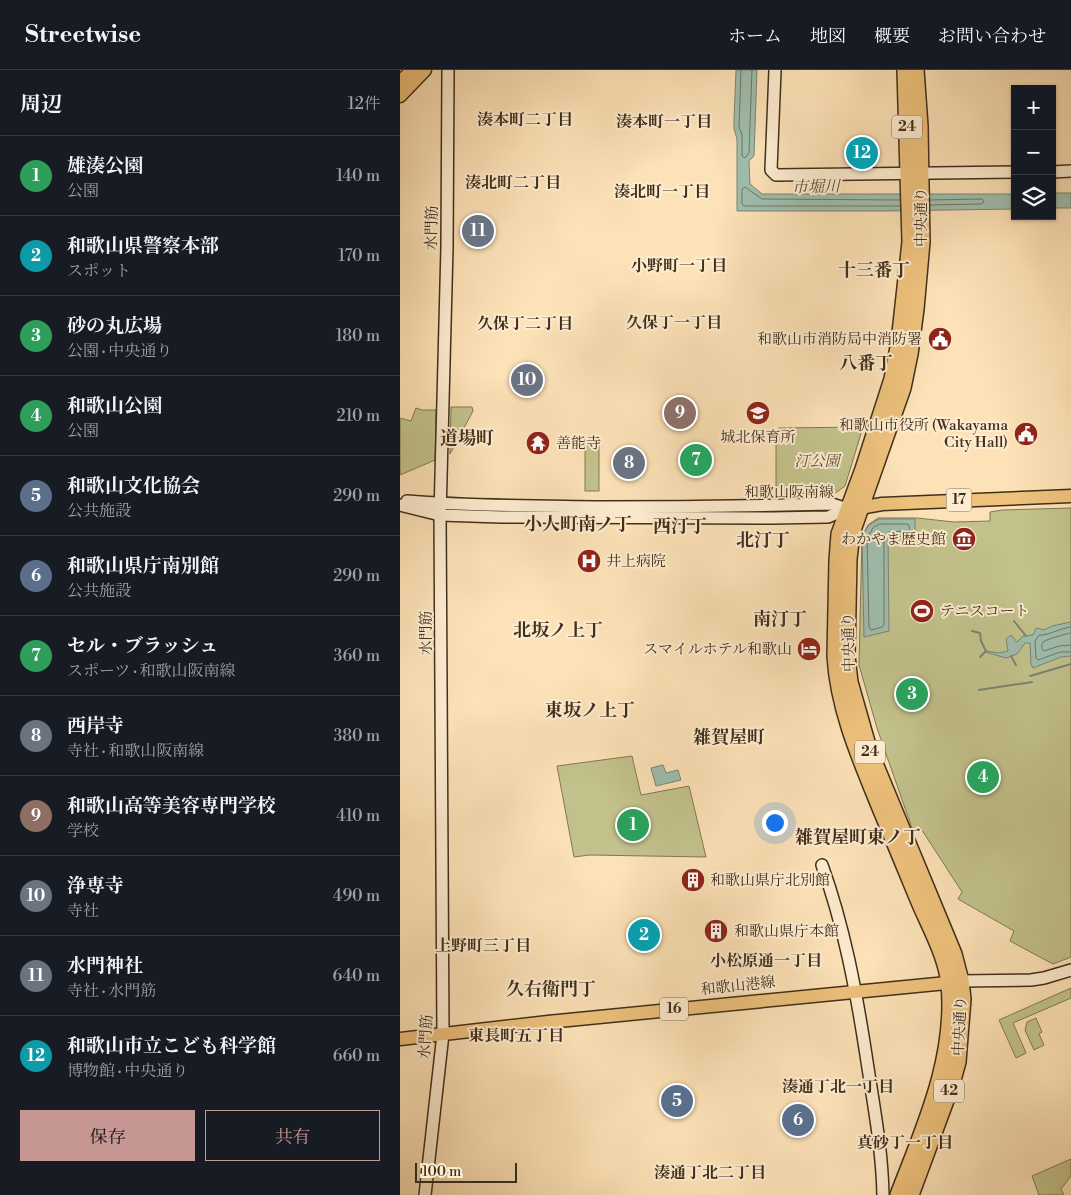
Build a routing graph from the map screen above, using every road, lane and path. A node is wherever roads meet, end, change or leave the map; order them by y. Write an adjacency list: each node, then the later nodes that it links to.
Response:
1 (412, 70): 7 (main road)
2 (425, 70): 8 (main road)
3 (448, 70): 16 (street, 水門筋)
4 (775, 70): 12 (street)
5 (905, 70): 12 (highway, 中央通り / 24)
6 (916, 70): 12 (highway, 中央通り / 24)
7 (400, 82)
8 (400, 96)
9 (1071, 171): 11 (street)
10 (1011, 172): 12 (street)
11 (1056, 172)
12 (915, 179): 17 (highway, 中央通り / 24)
13 (1071, 496): 17 (main road, 17)
14 (400, 500): 16 (street, 和歌山阪南線)
15 (400, 505): 16 (street, 和歌山阪南線)
16 (440, 509): 17 (street, 和歌山阪南線); 18 (street); 23 (street, 水門筋)
17 (854, 509): 21 (highway, 中央通り / 24)
18 (400, 513)
19 (822, 865): 22 (street)
20 (1071, 970): 21 (street)
21 (955, 982): 22 (main road, 和歌山港線 / 16); 27 (highway, 中央通り / 42); 28 (highway, 中央通り / 42)
22 (856, 991): 23 (main road, 和歌山港線 / 16); 26 (street)
23 (443, 1034): 24 (main road, 和歌山港線 / 16); 25 (street, 水門筋)
24 (400, 1039)
25 (425, 1195)
26 (883, 1195)
27 (898, 1195)
28 (911, 1195)

